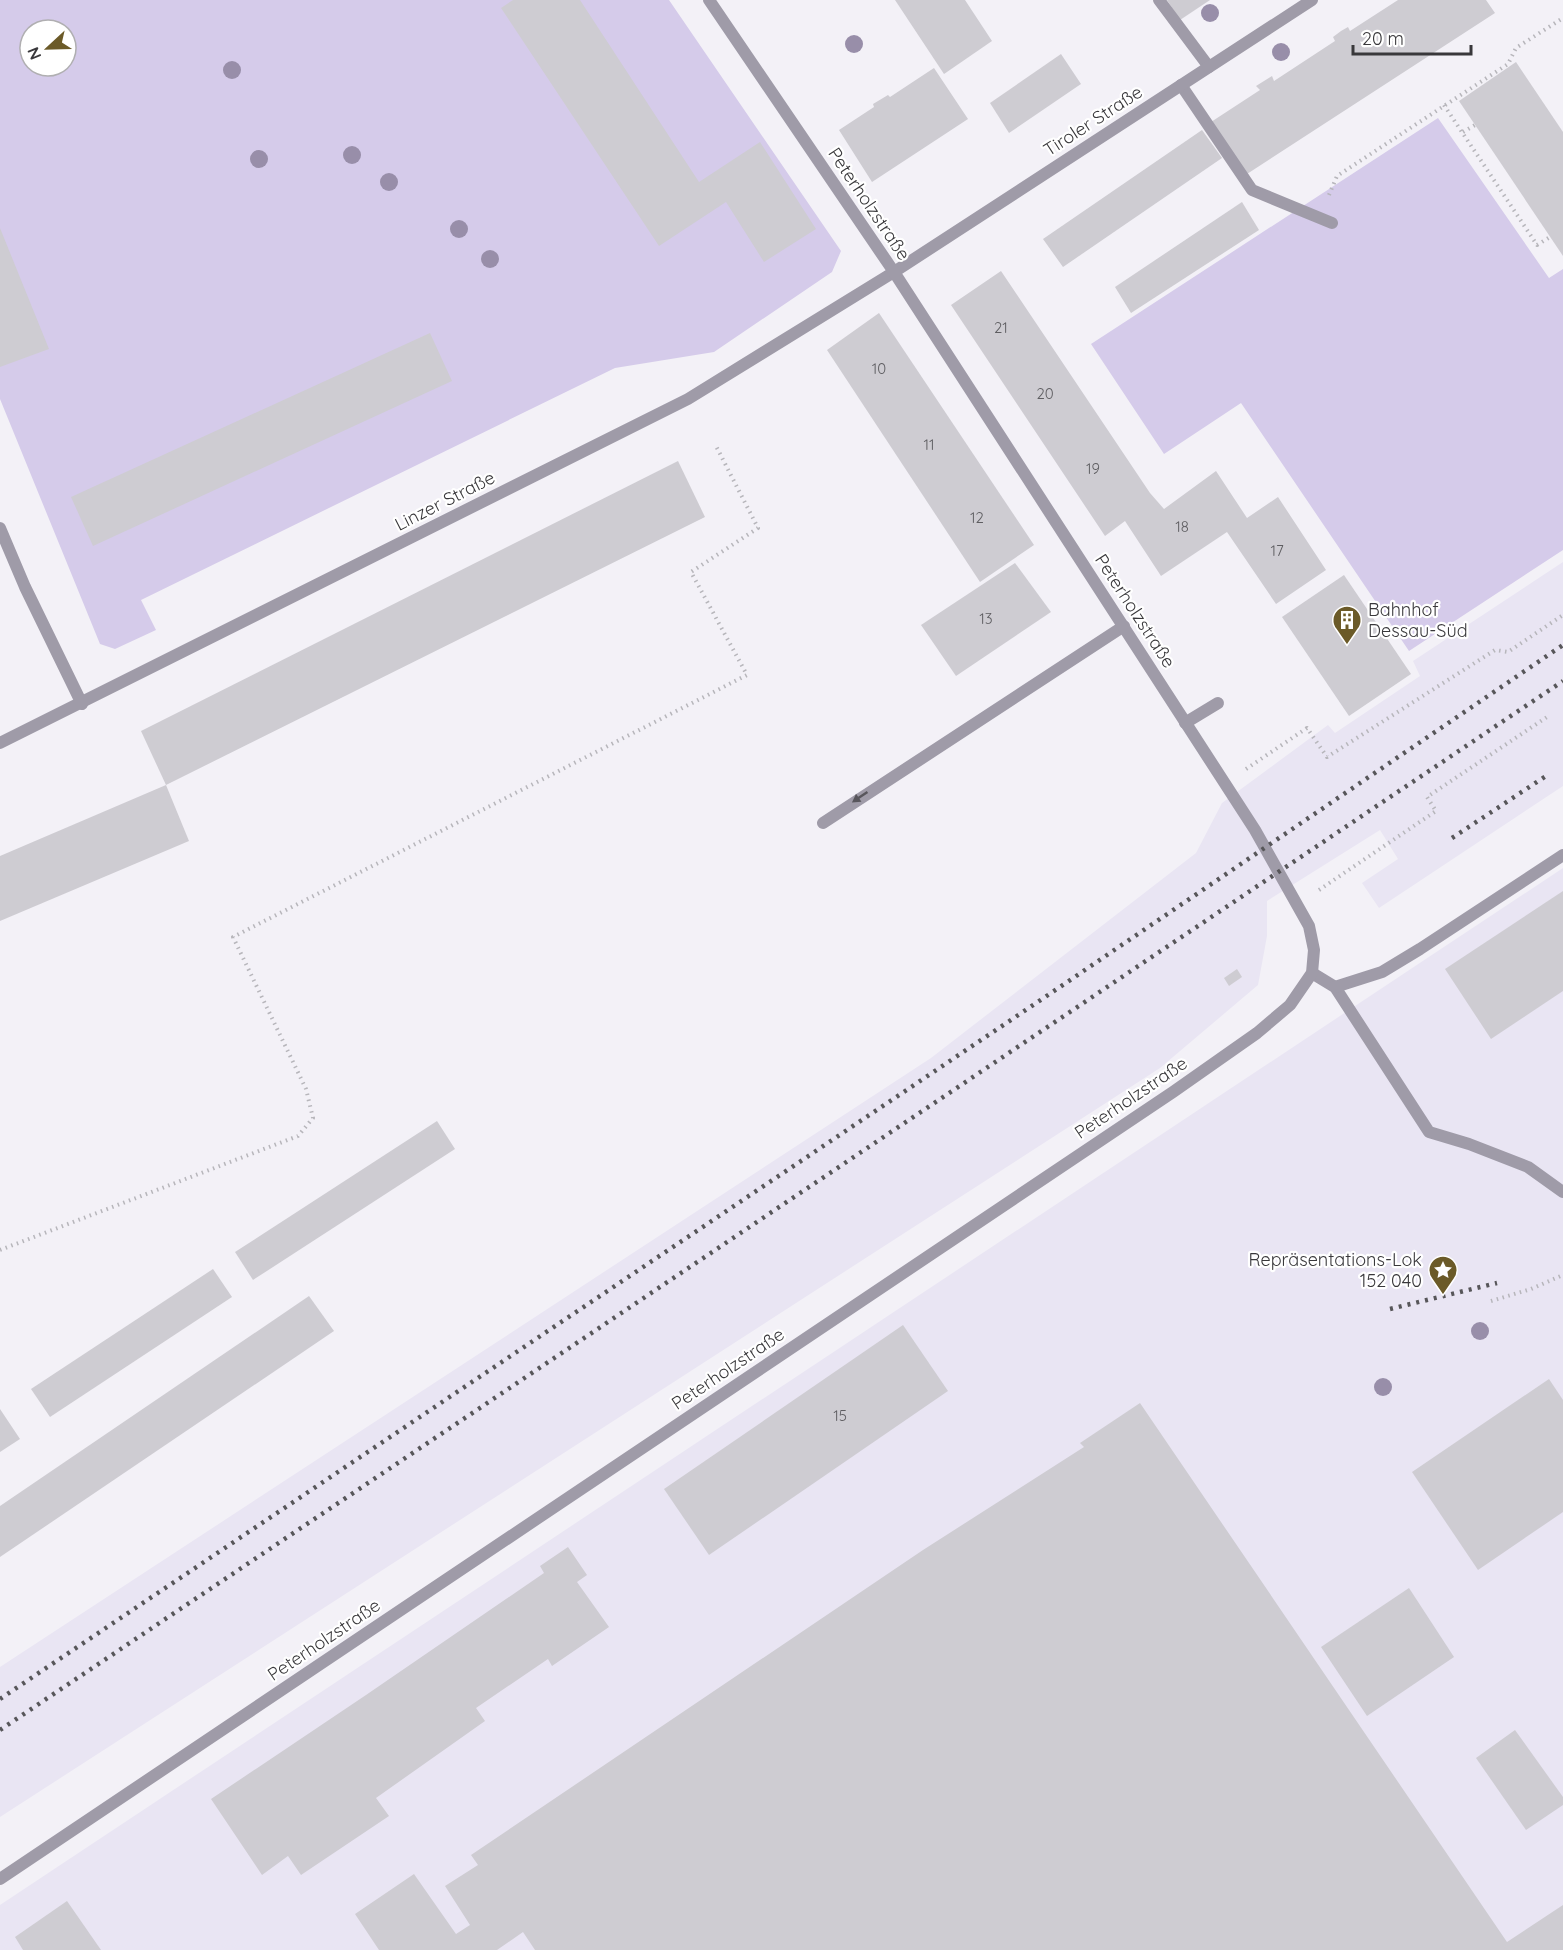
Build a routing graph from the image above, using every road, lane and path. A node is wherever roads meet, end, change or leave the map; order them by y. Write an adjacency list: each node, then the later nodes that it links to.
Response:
1 (709, 0): 12 (street, Peterholzstraße)
2 (1159, 0): 5 (street)
3 (1312, 0): 5 (street, Tiroler Straße)
4 (1563, 18): 7 (path)
5 (1209, 67): 6 (street, Tiroler Straße)
6 (1181, 85): 10 (street); 12 (street, Tiroler Straße)
7 (1444, 105): 9 (path); 10 (path)
8 (1475, 125): 9 (path)
9 (1463, 132): 11 (path)
10 (1326, 220)
11 (1550, 237)
12 (894, 272): 16 (street, Peterholzstraße); 18 (street, Linzer Straße)
13 (716, 446): 29 (path)
14 (0, 528): 18 (street)
15 (1563, 615): 22 (path)
16 (1124, 626): 20 (street, Peterholzstraße); 23 (street, one-way to 23)
17 (1218, 703): 20 (street)
18 (82, 704): 21 (street, Linzer Straße)
19 (1550, 715): 25 (path)
20 (1185, 723): 22 (street, Peterholzstraße)
21 (0, 743)
22 (1225, 782): 25 (street, Peterholzstraße)
23 (823, 823)
24 (1563, 855): 27 (street)
25 (1298, 904): 26 (street, Peterholzstraße)
26 (1312, 974): 27 (street); 32 (street, Peterholzstraße)
27 (1335, 987): 28 (street)
28 (1563, 1192)
29 (0, 1251)
30 (1563, 1275): 31 (path)
31 (1491, 1301)
32 (0, 1880)

